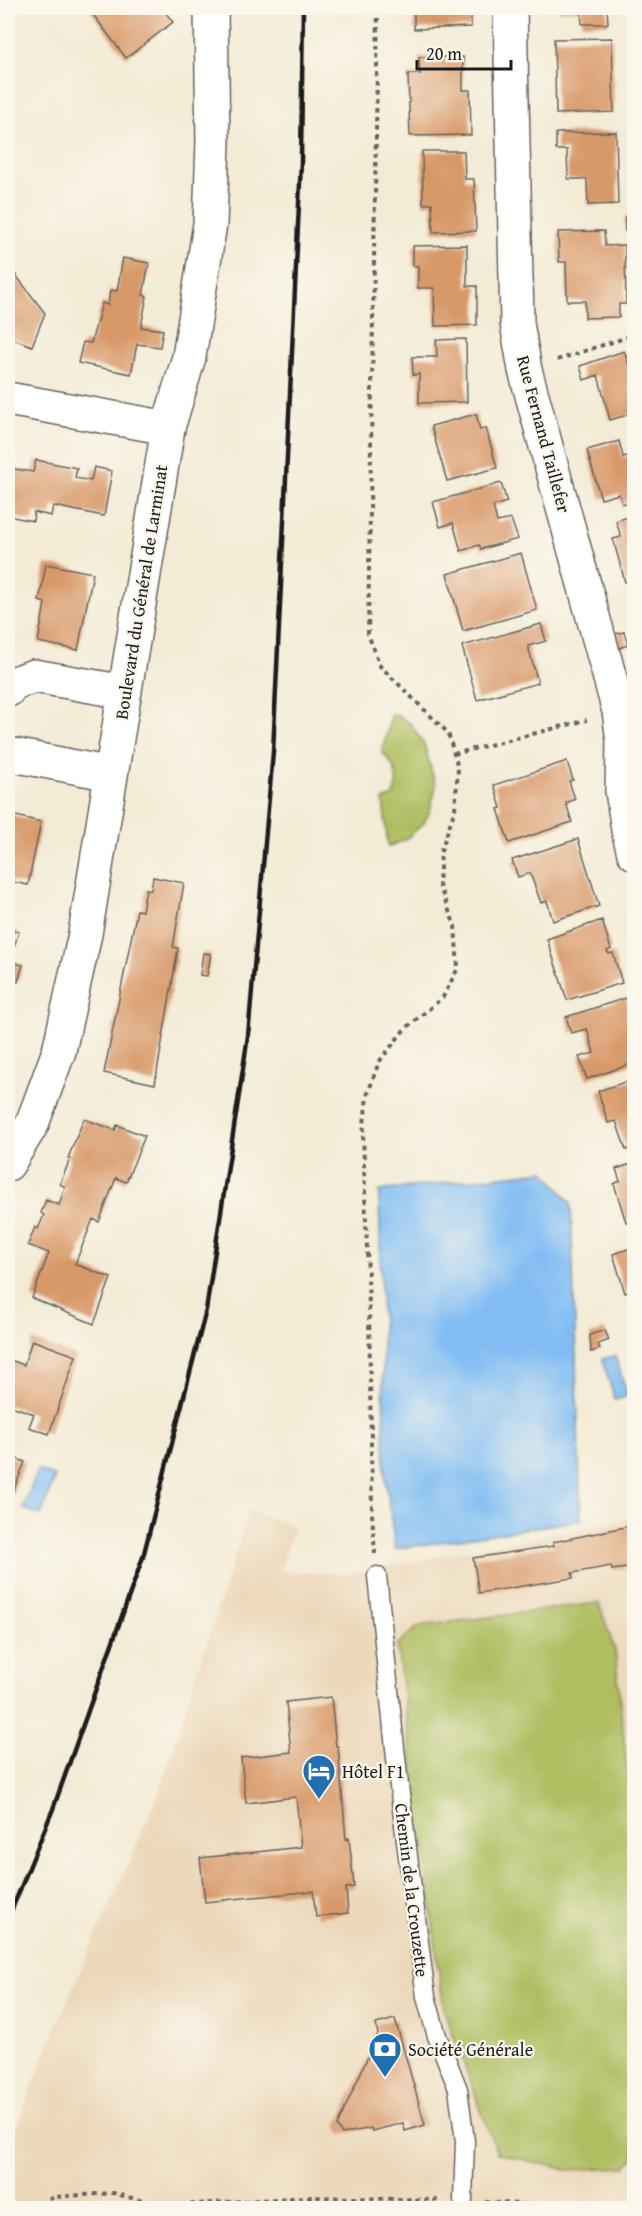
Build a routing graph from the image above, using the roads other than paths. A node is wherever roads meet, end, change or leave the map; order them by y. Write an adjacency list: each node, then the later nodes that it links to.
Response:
1 (212, 8): 4 (street, Boulevard du Général de Larminat)
2 (510, 8): 9 (street, Rue Fernand Taillefer)
3 (14, 400): 4 (street)
4 (168, 428): 6 (street, Boulevard du Général de Larminat)
5 (8, 690): 6 (street)
6 (125, 692): 8 (street, Boulevard du Général de Larminat)
7 (8, 754): 8 (street)
8 (111, 774): 10 (street, Boulevard du Général de Larminat)
9 (634, 853)
10 (8, 1164)
11 (377, 1576): 12 (lane, Chemin de la Crouzette)
12 (463, 2200)

